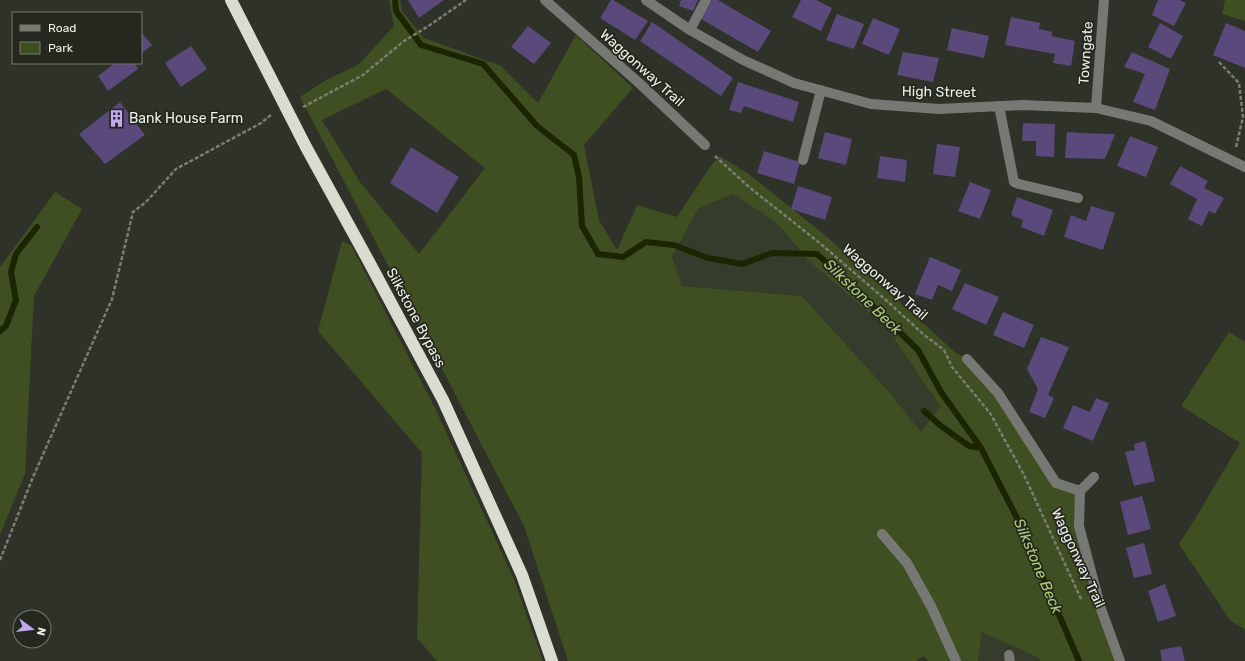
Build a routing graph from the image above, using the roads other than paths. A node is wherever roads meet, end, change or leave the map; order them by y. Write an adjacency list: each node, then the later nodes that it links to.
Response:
1 (232, 0): 18 (highway, Silkstone Bypass)
2 (544, 0): 10 (street, Waggonway Trail)
3 (646, 0): 6 (street, High Street)
4 (706, 0): 6 (street)
5 (1104, 0): 9 (street, Towngate)
6 (690, 30): 7 (street, High Street)
7 (821, 90): 8 (street, High Street); 11 (street)
8 (999, 106): 9 (street, High Street); 13 (street)
9 (1096, 108): 12 (street, High Street)
10 (704, 145)
11 (803, 160)
12 (1245, 167)
13 (1078, 198)
14 (967, 359): 16 (street)
15 (1094, 477): 16 (street)
16 (1080, 491): 20 (street)
17 (882, 534): 19 (street)
18 (552, 661)
19 (956, 661)
20 (1120, 661)

